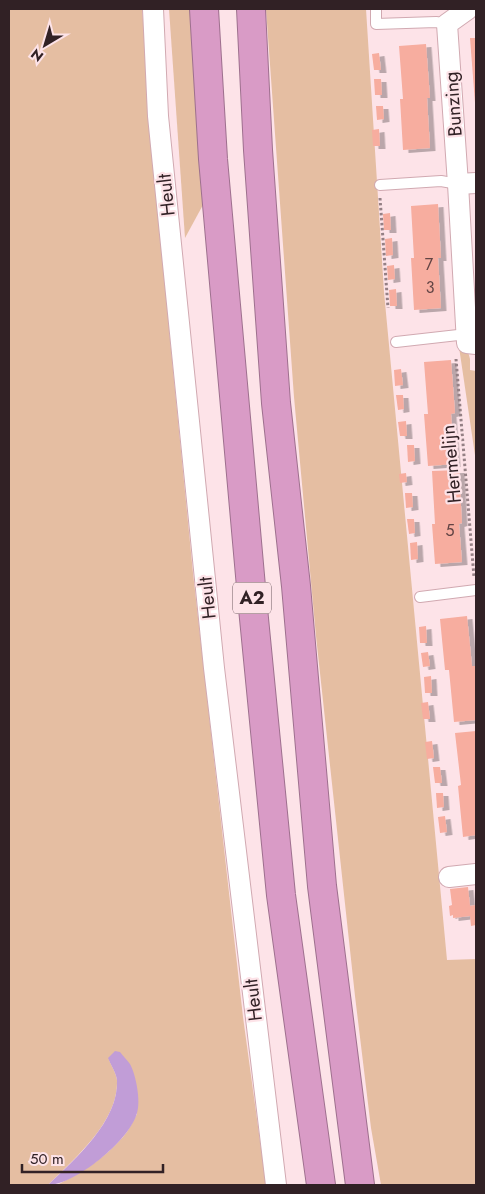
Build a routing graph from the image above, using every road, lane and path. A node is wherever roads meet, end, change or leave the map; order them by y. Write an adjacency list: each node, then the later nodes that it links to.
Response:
1 (153, 9): 16 (street, Heult)
2 (204, 9): 17 (highway, A2)
3 (251, 9): 18 (highway, A2)
4 (376, 9): 6 (lane)
5 (468, 9): 6 (street)
6 (447, 24): 8 (street, Bunzing)
7 (380, 184): 8 (lane); 9 (path)
8 (467, 184): 10 (street, Bunzing)
9 (388, 308)
10 (466, 339): 11 (lane); 12 (path, Hermelijn)
11 (396, 342)
12 (476, 590): 13 (lane)
13 (420, 597)
14 (476, 874): 15 (street)
15 (449, 877)
16 (276, 1185)
17 (321, 1185)
18 (360, 1185)

